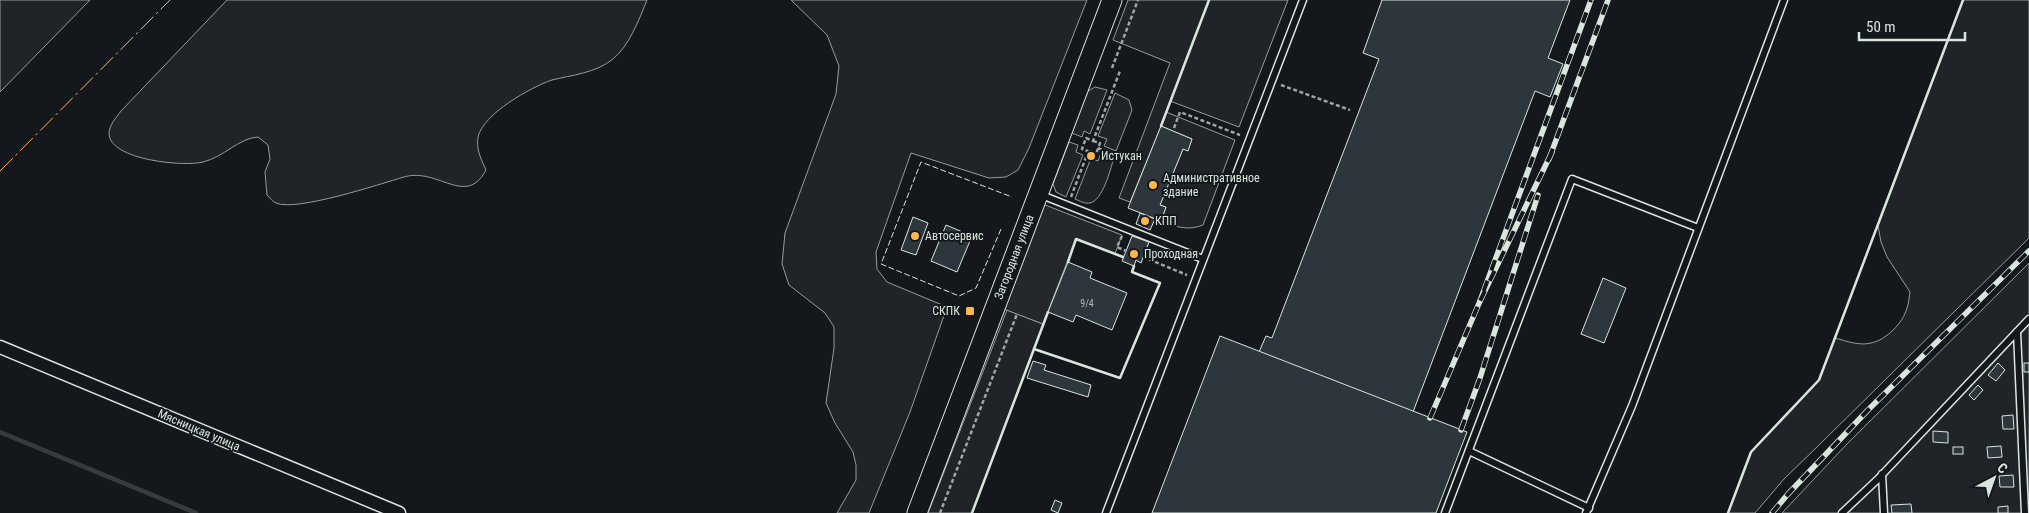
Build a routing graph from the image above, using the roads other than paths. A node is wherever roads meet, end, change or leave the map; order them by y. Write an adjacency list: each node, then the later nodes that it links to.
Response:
1 (1112, 0): 4 (street, Загородная улица)
2 (1303, 0): 6 (lane)
3 (1784, 0): 5 (lane)
4 (1038, 194): 6 (lane); 14 (street, Загородная улица)
5 (1698, 228): 10 (lane); 12 (lane)
6 (1203, 259): 15 (lane)
7 (2029, 319): 8 (lane)
8 (2017, 332): 11 (lane); 19 (lane)
9 (0, 347): 13 (street, Мясницкая улица)
10 (1469, 451): 12 (lane); 16 (lane)
11 (1882, 474): 17 (lane); 18 (lane)
12 (1588, 510)
13 (399, 513)
14 (916, 513)
15 (1106, 513)
16 (1445, 513)
17 (1842, 513)
18 (1884, 513)
19 (2025, 513)

